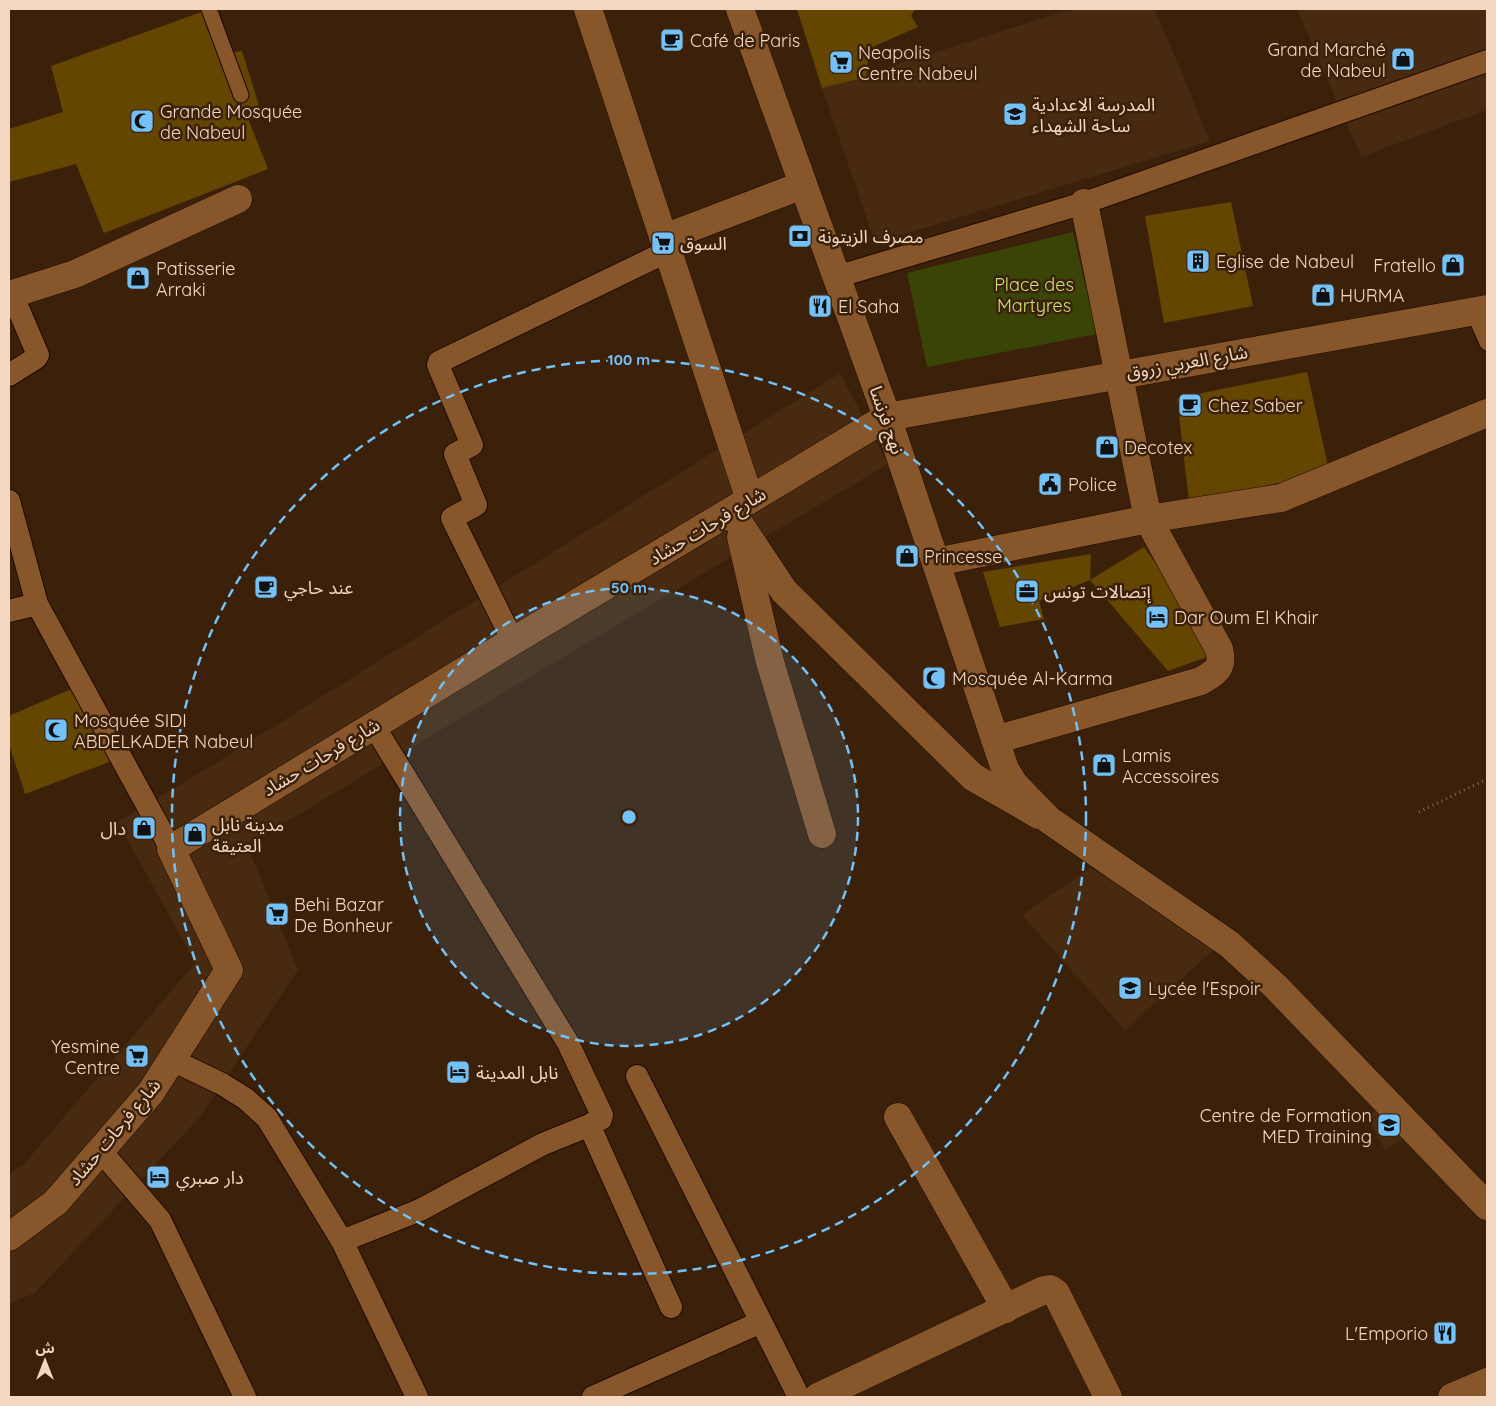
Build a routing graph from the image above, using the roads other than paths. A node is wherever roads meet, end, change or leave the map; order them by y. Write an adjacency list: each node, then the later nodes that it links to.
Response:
1 (209, 9): 5 (lane)
2 (588, 9): 9 (street)
3 (740, 9): 6 (street, نهج فرنسا)
4 (1487, 61): 8 (street)
5 (241, 95)
6 (803, 185): 9 (street); 10 (street, نهج فرنسا)
7 (238, 199): 11 (street)
8 (1084, 203): 10 (street); 14 (street)
9 (666, 245): 19 (street); 24 (street)
10 (836, 277): 17 (street, نهج فرنسا)
11 (10, 295): 15 (street)
12 (1480, 310): 13 (lane); 14 (street, شارع العربي زروق)
13 (1487, 343)
14 (1119, 374): 17 (street, شارع العربي زروق); 20 (street)
15 (9, 376)
16 (1487, 413): 20 (street)
17 (887, 417): 19 (street, شارع فرحات حشاد); 21 (street, نهج فرنسا)
18 (9, 501): 22 (street)
19 (740, 511): 24 (street, شارع فرحات حشاد); 27 (street); 28 (street)
20 (1148, 518): 21 (street); 26 (street)
21 (936, 562): 26 (street, نهج فرنسا)
22 (37, 604): 23 (street); 29 (street)
23 (9, 611)
24 (513, 641): 25 (street, شارع فرحات حشاد)
25 (374, 726): 29 (street, شارع فرحات حشاد); 33 (street)
26 (996, 740): 27 (street, نهج فرنسا)
27 (1049, 820): 35 (street)
28 (822, 834)
29 (171, 849): 30 (street, شارع فرحات حشاد)
30 (172, 1060): 34 (street, شارع فرحات حشاد); 37 (street)
31 (637, 1076): 40 (street)
32 (898, 1117): 39 (street)
33 (590, 1126): 37 (street); 38 (street)
34 (100, 1150): 36 (street, شارع فرحات حشاد); 42 (street)
35 (1487, 1206)
36 (9, 1238)
37 (342, 1241): 43 (street)
38 (671, 1307)
39 (1006, 1309): 46 (street); 47 (street)
40 (761, 1322): 44 (street); 45 (street)
41 (1487, 1382): 48 (street)
42 (245, 1397)
43 (417, 1397)
44 (593, 1397)
45 (799, 1397)
46 (818, 1397)
47 (1108, 1397)
48 (1452, 1397)

